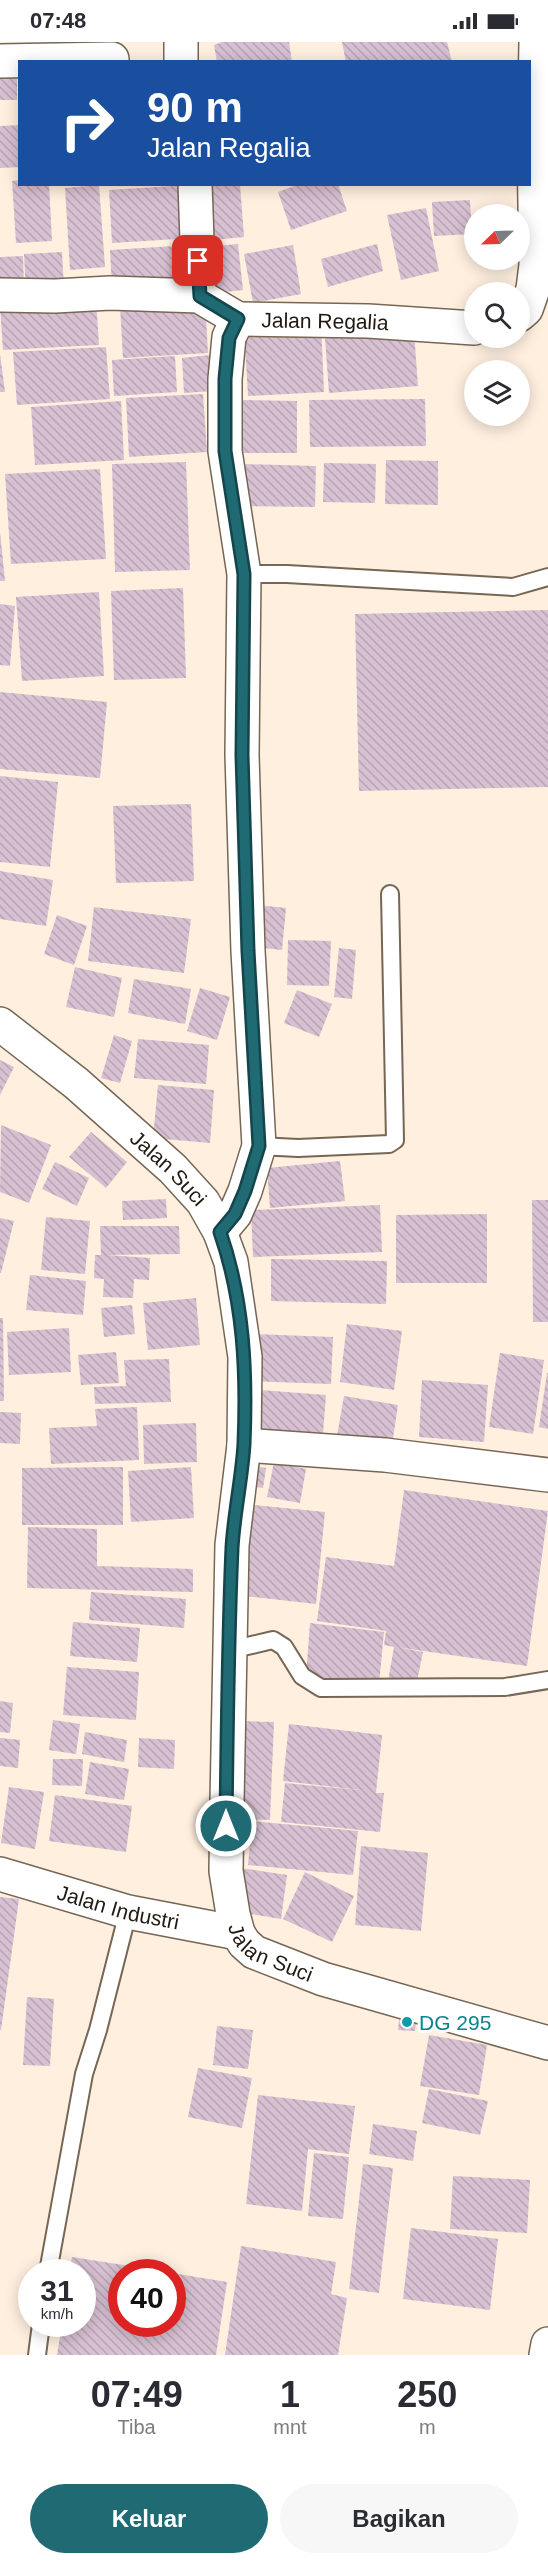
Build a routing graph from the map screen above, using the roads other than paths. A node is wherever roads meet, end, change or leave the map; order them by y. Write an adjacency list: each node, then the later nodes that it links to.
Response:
1 (181, 42): 5 (street)
2 (536, 42): 11 (street)
3 (112, 59): 4 (street)
4 (56, 60)
5 (181, 60)
6 (0, 61): 7 (street)
7 (18, 61)
8 (195, 186): 10 (street)
9 (0, 295): 10 (street)
10 (200, 296): 12 (street)
11 (530, 298)
12 (238, 319): 13 (street, Jalan Regalia); 14 (street, Jalan Regalia)
13 (464, 327)
14 (244, 574): 15 (lane); 18 (street, Jalan Regalia)
15 (548, 577)
16 (390, 894): 18 (lane)
17 (0, 1024): 19 (street, Jalan Suci)
18 (259, 1146): 19 (street, Jalan Regalia)
19 (220, 1232): 20 (street, Jalan Suci)
20 (244, 1445): 21 (street); 22 (street, Jalan Suci)
21 (548, 1475)
22 (230, 1650): 23 (lane); 26 (street, Jalan Suci)
23 (548, 1680)
24 (0, 1874): 25 (street, Jalan Industri)
25 (128, 1912): 26 (street, Jalan Industri); 28 (lane)
26 (238, 1934): 27 (street, Jalan Suci)
27 (548, 2043)
28 (50, 2259)
29 (39, 2337): 31 (lane)
30 (548, 2344): 32 (street)
31 (37, 2355)
32 (546, 2355)

